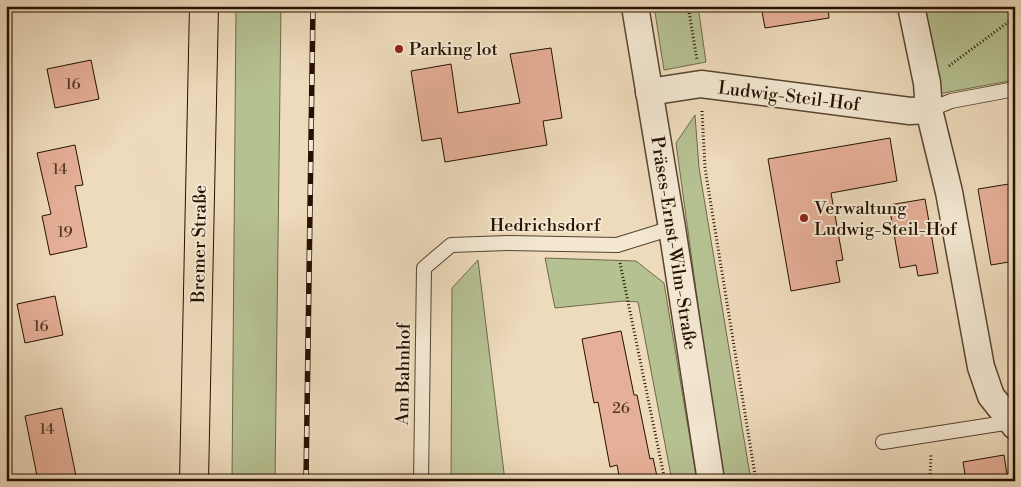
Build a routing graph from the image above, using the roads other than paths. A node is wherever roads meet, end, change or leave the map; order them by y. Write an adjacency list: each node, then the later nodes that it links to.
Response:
1 (204, 6): 11 (main road, Bremer Straße)
2 (635, 6): 5 (street, Präses-Ernst-Wilm-Straße)
3 (911, 6): 6 (street)
4 (1015, 89): 6 (lane)
5 (649, 92): 6 (street, Ludwig-Steil-Hof); 7 (street, Präses-Ernst-Wilm-Straße)
6 (929, 110): 9 (street)
7 (672, 228): 8 (lane, Hedrichsdorf); 13 (street, Präses-Ernst-Wilm-Straße)
8 (424, 268): 12 (lane, Am Bahnhof)
9 (1013, 424): 10 (lane)
10 (883, 442)
11 (194, 481)
12 (420, 481)
13 (711, 481)

